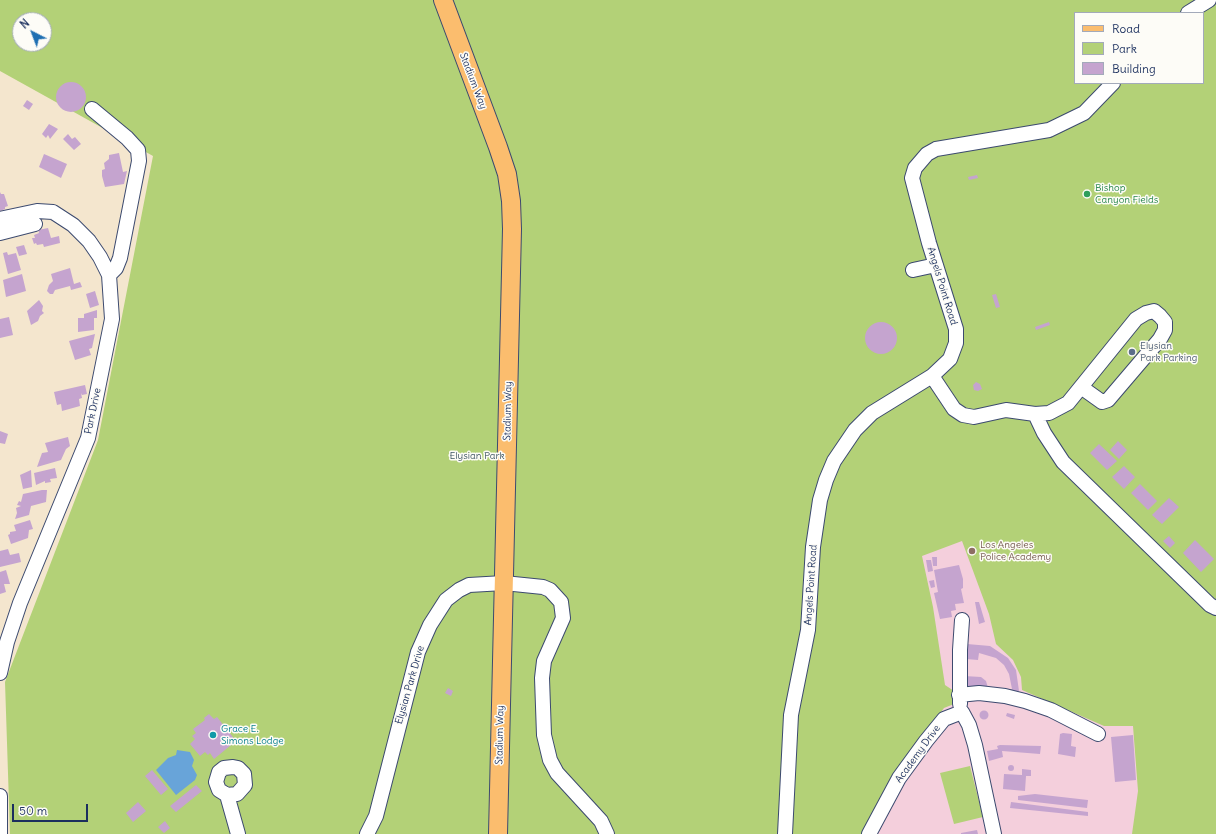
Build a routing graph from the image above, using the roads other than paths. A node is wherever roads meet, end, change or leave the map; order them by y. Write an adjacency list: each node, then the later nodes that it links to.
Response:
1 (443, 0): 15 (main road, Stadium Way)
2 (1209, 0): 3 (street)
3 (1190, 12)
4 (1112, 84): 9 (street, Angels Point Road)
5 (92, 109): 11 (street)
6 (0, 219): 11 (street, Park Drive)
7 (35, 224): 8 (street)
8 (0, 233)
9 (936, 265): 10 (street); 12 (street, Angels Point Road)
10 (913, 270)
11 (109, 275): 18 (street, Park Drive)
12 (932, 376): 14 (street); 29 (street, Angels Point Road)
13 (1081, 387): 13 (street); 14 (street)
14 (1035, 414): 16 (street)
15 (504, 583): 26 (street, Elysian Park Drive); 27 (main road, Stadium Way); 28 (street)
16 (1216, 608)
17 (962, 620): 19 (street)
18 (0, 673)
19 (959, 695): 20 (street); 21 (street)
20 (962, 712): 30 (street, Academy Drive); 31 (street)
21 (1098, 734)
22 (227, 795): 25 (street)
23 (0, 796): 24 (street)
24 (0, 834)
25 (238, 834)
26 (367, 834)
27 (498, 834)
28 (607, 834)
29 (785, 834)
30 (869, 834)
31 (994, 834)

